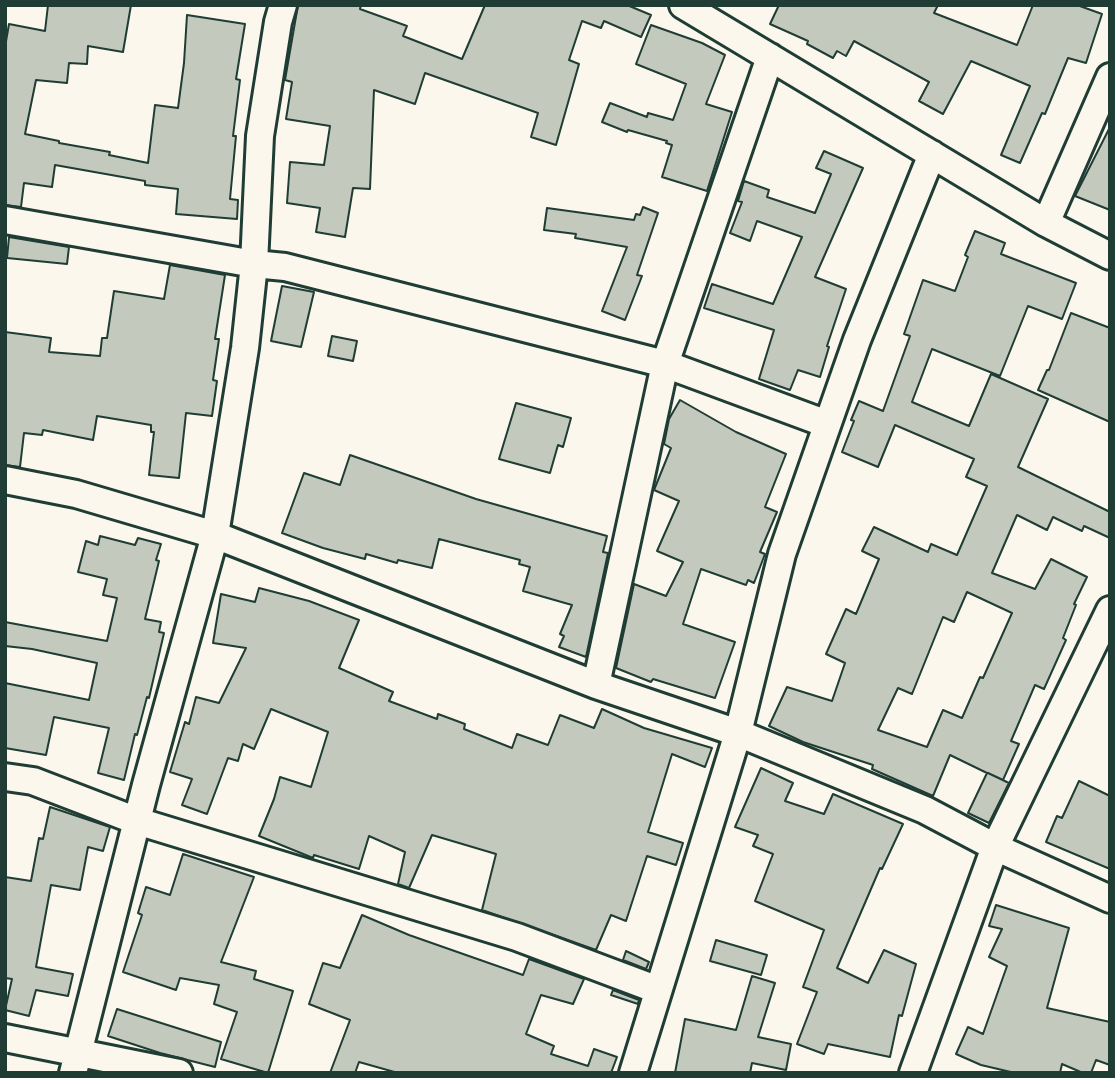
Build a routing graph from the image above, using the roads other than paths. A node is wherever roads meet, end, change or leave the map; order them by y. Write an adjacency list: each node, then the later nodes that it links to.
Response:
1 (283, 5): 9 (street)
2 (683, 5): 3 (street)
3 (770, 57): 5 (street); 10 (street)
4 (1110, 77): 7 (street)
5 (932, 154): 7 (street); 11 (street)
6 (5, 220): 9 (street)
7 (1046, 222): 8 (street)
8 (1110, 256)
9 (254, 264): 10 (street); 13 (street)
10 (665, 364): 11 (street); 15 (street)
11 (827, 424): 16 (street)
12 (5, 480): 13 (street)
13 (215, 535): 15 (street); 18 (street)
14 (1110, 610): 19 (street)
15 (596, 685): 16 (street)
16 (738, 733): 19 (street); 21 (street)
17 (5, 777): 18 (street)
18 (137, 821): 21 (street); 23 (street)
19 (995, 847): 20 (street); 26 (street)
20 (1110, 899)
21 (658, 990): 25 (street)
22 (5, 1038): 23 (street)
23 (75, 1062): 24 (street)
24 (179, 1073)
25 (633, 1073)
26 (913, 1073)

